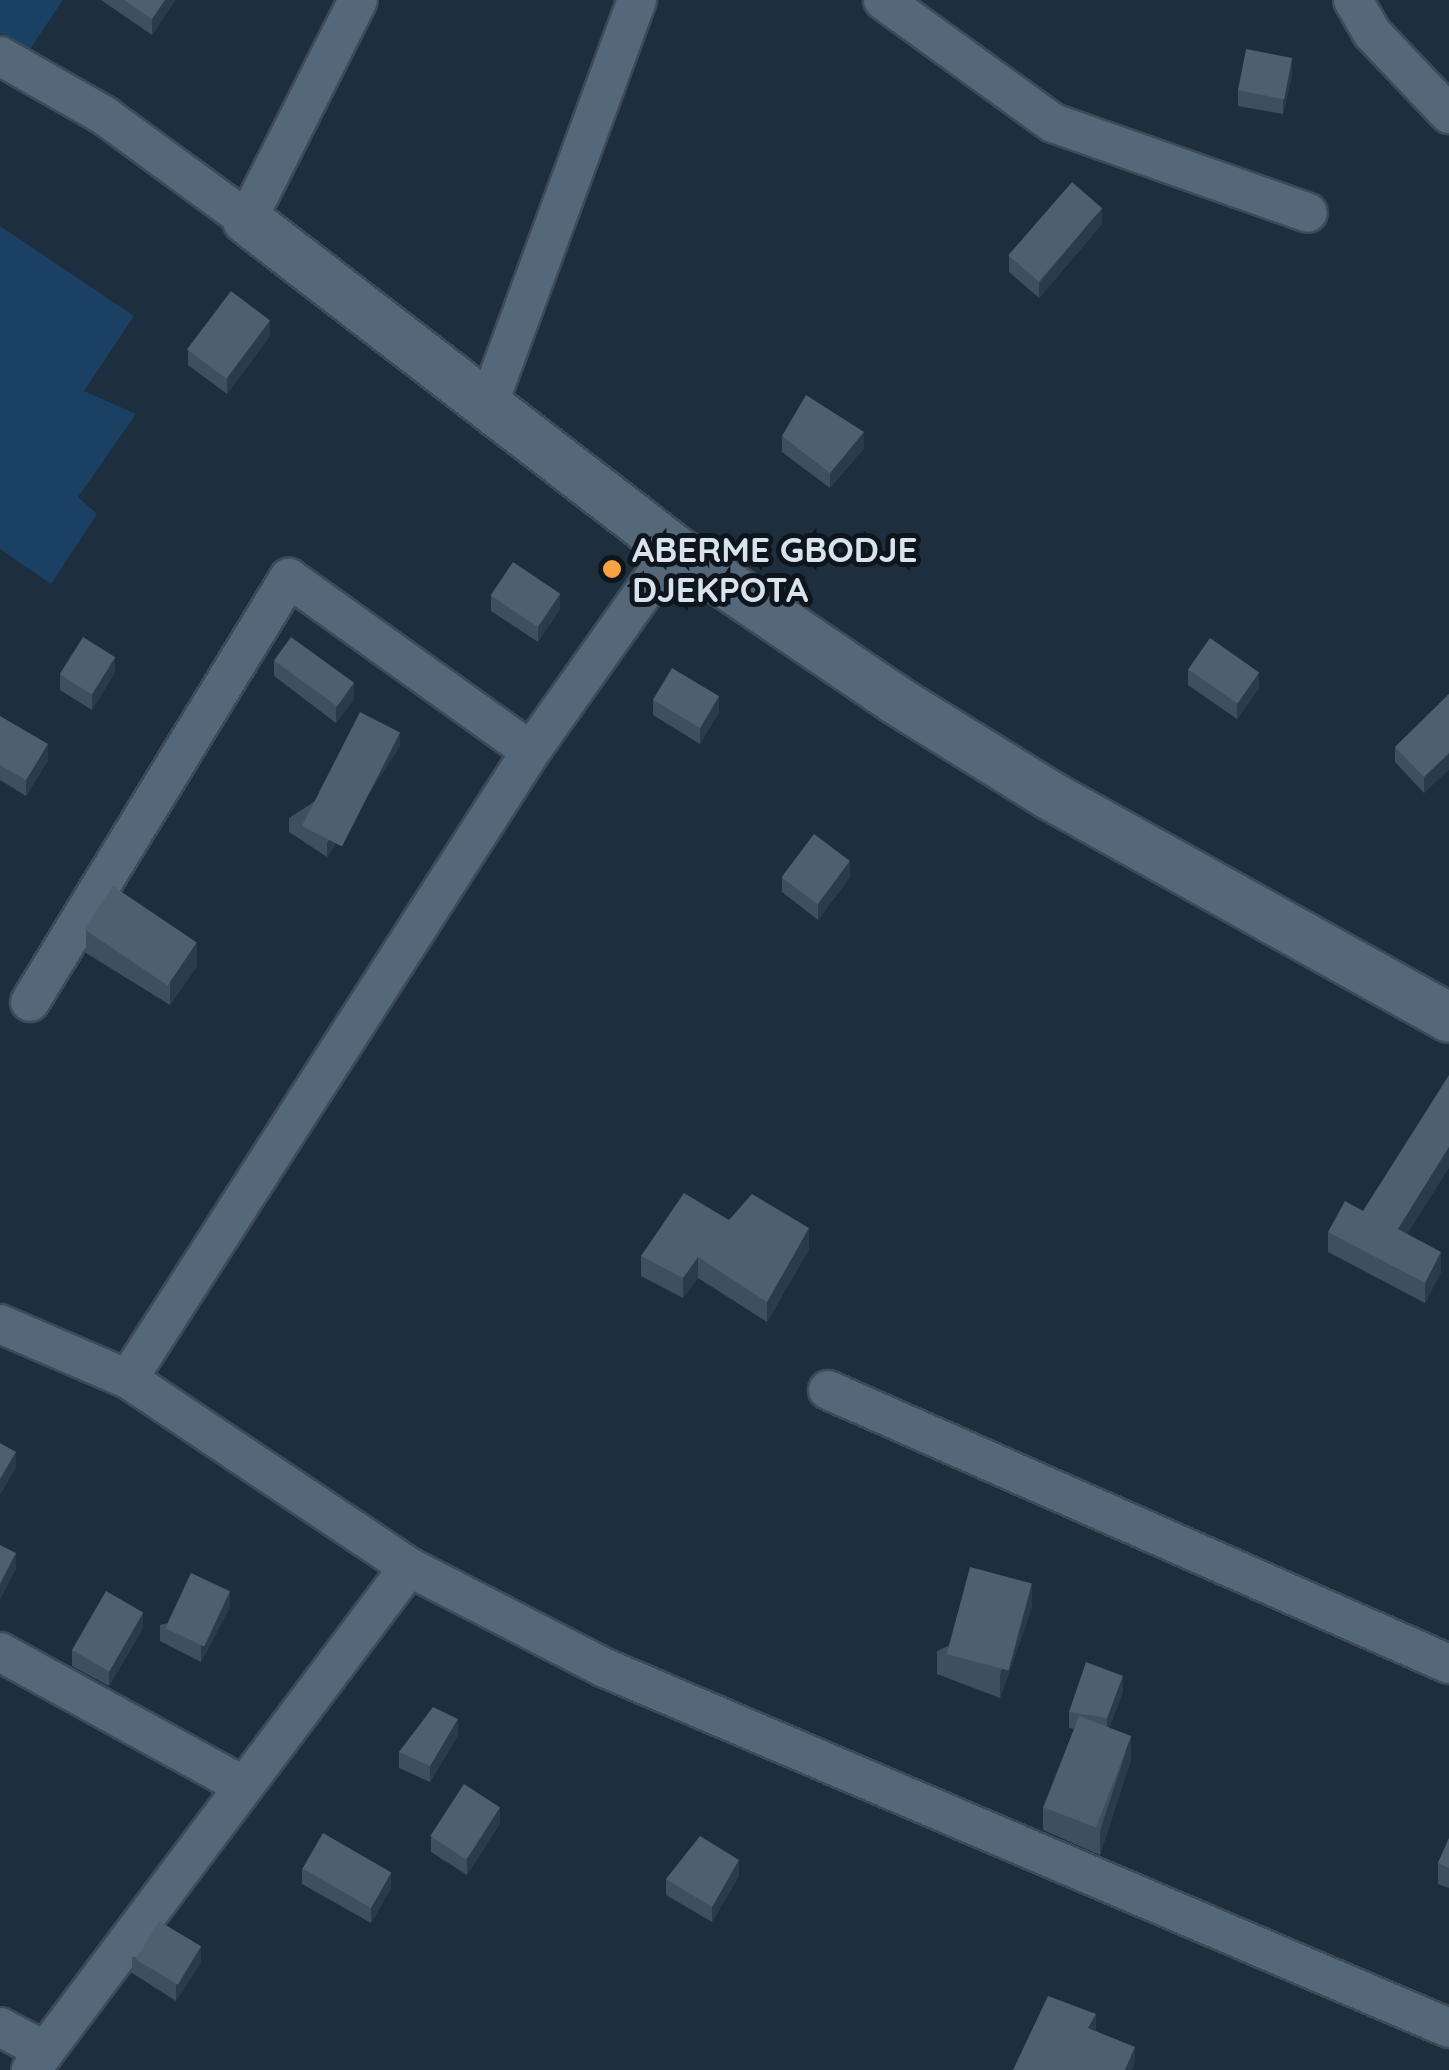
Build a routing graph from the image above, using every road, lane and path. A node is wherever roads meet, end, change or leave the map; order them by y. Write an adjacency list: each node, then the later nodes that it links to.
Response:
1 (358, 0): 8 (street)
2 (638, 0): 9 (street)
3 (883, 0): 7 (street)
4 (1353, 0): 6 (street)
5 (0, 56): 8 (street)
6 (1449, 114)
7 (1308, 213)
8 (247, 220): 9 (street)
9 (488, 405): 10 (street)
10 (674, 550): 11 (street); 13 (street)
11 (531, 751): 12 (street); 15 (street)
12 (30, 1002)
13 (1449, 1018)
14 (0, 1324): 15 (street)
15 (128, 1379): 17 (street)
16 (828, 1390): 19 (street)
17 (409, 1567): 20 (street); 22 (street)
18 (0, 1652): 20 (street)
19 (1449, 1664)
20 (244, 1786): 23 (street)
21 (0, 2028): 23 (street)
22 (1449, 2028)
23 (38, 2060)

